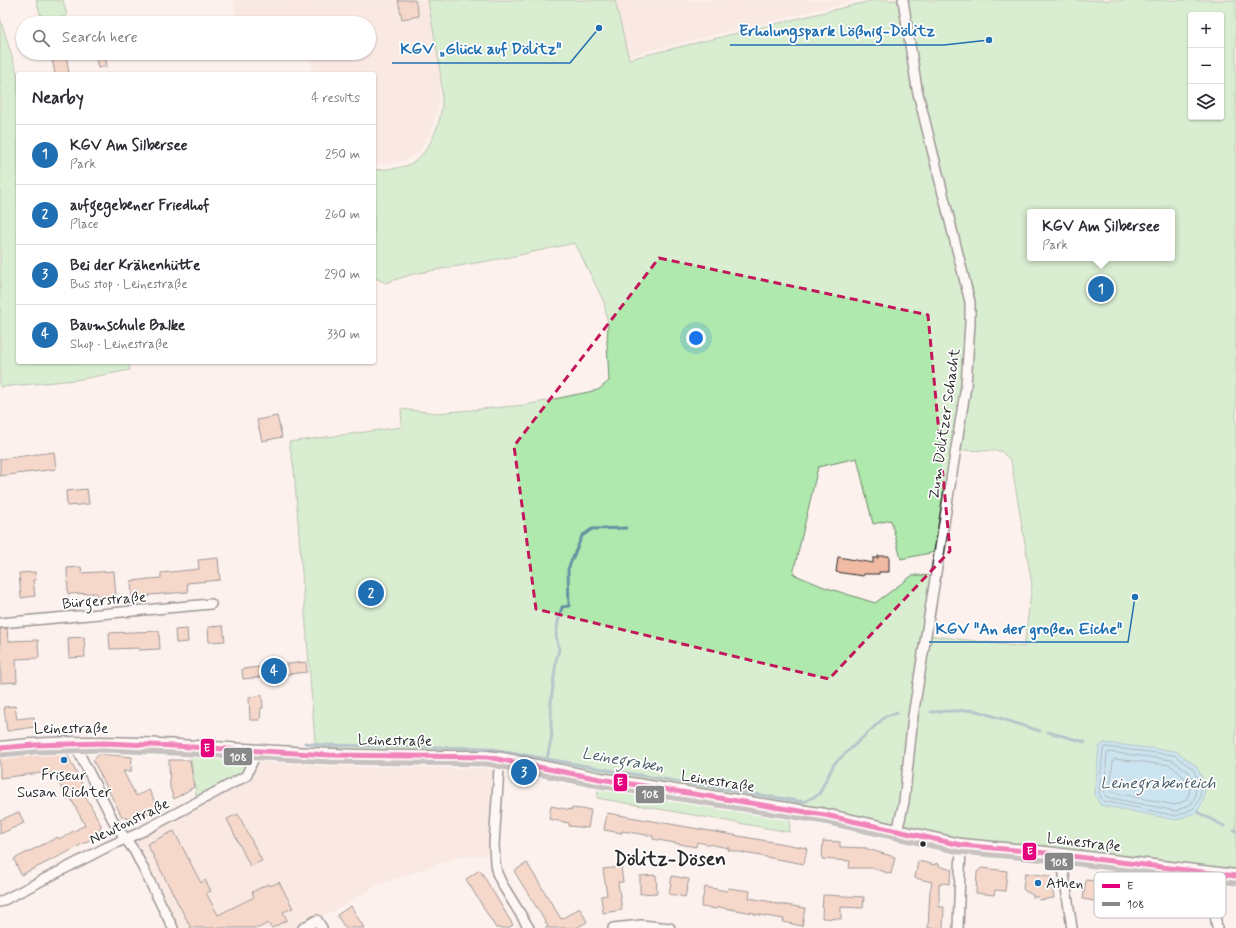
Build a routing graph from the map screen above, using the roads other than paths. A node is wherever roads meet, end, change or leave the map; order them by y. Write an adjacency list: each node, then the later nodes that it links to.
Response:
1 (903, 0): 8 (street, Zum Dölitzer Schacht)
2 (211, 604): 3 (street, Bürgerstraße)
3 (0, 623)
4 (74, 743): 5 (main road, Leinestraße); 6 (main road, Leinestraße); 9 (street)
5 (0, 748)
6 (257, 751): 7 (main road, Leinestraße); 9 (street, Newtonstraße)
7 (502, 759): 8 (main road, Leinestraße); 20 (street)
8 (897, 832): 10 (main road, Leinestraße)
9 (125, 839): 15 (street, Newtonstraße); 18 (street)
10 (961, 845): 11 (main road, Leinestraße); 23 (street)
11 (1061, 855): 12 (main road, Leinestraße); 24 (street)
12 (1203, 872)
13 (1226, 875): 14 (main road, Leinestraße)
14 (1236, 876)
15 (0, 902)
16 (1216, 918): 25 (street)
17 (320, 924): 19 (street)
18 (173, 928)
19 (303, 928)
20 (529, 928)
21 (613, 928): 22 (street)
22 (670, 928)
23 (958, 928)
24 (1072, 928)
25 (1217, 928)

